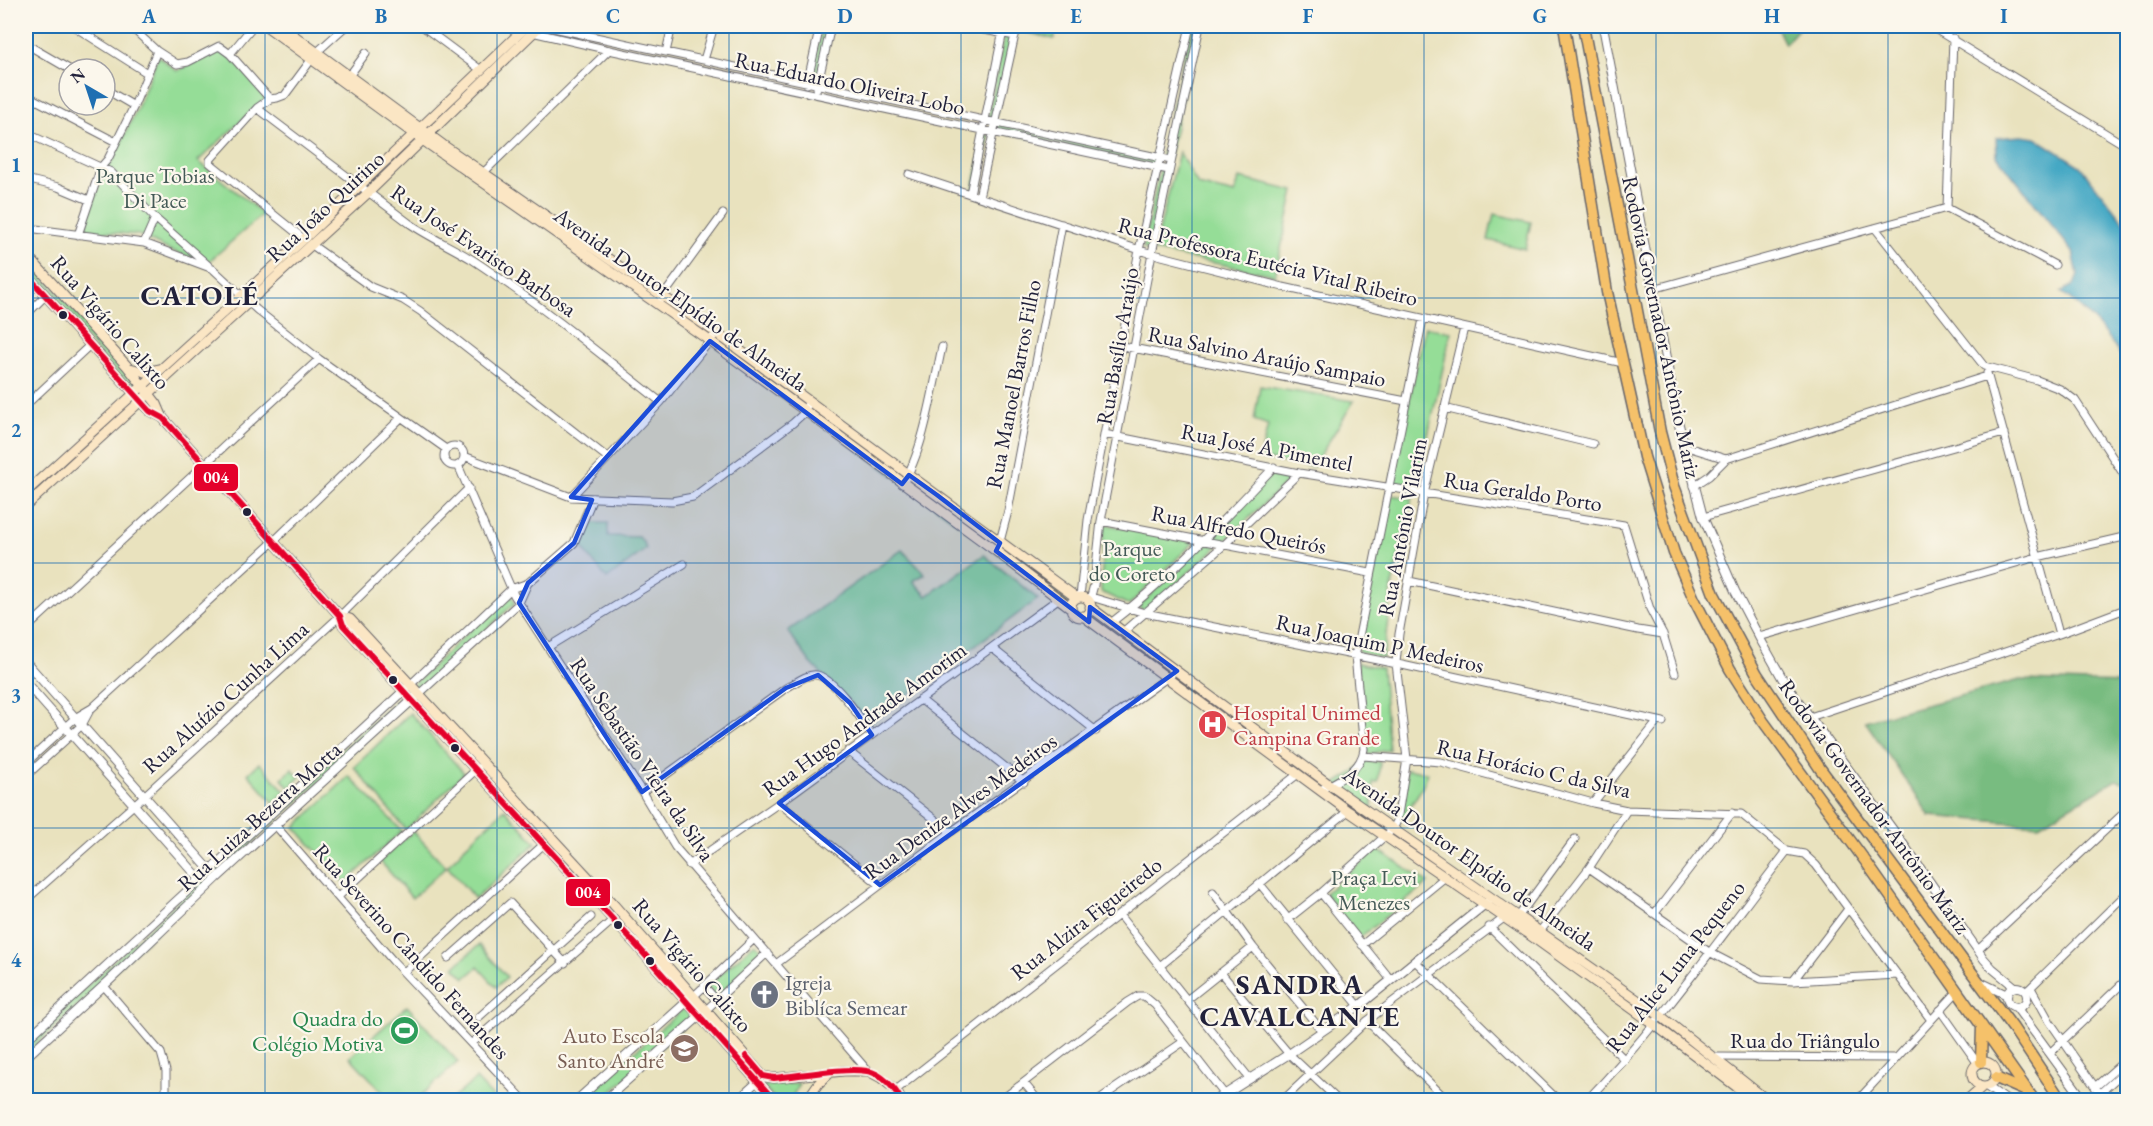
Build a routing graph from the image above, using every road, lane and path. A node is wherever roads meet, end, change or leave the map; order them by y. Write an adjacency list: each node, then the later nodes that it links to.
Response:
1 (73, 26): 34 (street)
2 (130, 26): 26 (street)
3 (253, 26): 29 (street)
4 (266, 26): 21 (main road, Avenida Doutor Elpídio de Almeida)
5 (346, 26): 30 (street)
6 (422, 26): 33 (street)
7 (672, 26): 27 (street)
8 (714, 26): 31 (street)
9 (820, 26): 36 (street)
10 (831, 26): 37 (street)
11 (964, 26): 20 (street)
12 (1017, 26): 22 (street)
13 (1190, 26): 53 (street, Rua Basílio Araújo)
14 (1200, 26): 54 (street, Rua Basílio Araújo)
15 (1564, 26): 95 (highway, Rodovia Governador Antônio Mariz)
16 (1583, 26): 254 (highway, Rodovia Governador Antônio Mariz)
17 (1603, 26): 81 (street)
18 (1930, 26): 23 (street)
19 (534, 27): 25 (street, Rua Eduardo Oliveira Lobo); 27 (street, Rua Eduardo Oliveira Lobo); 33 (main road, Rua João Quirino); 50 (main road, Rua João Quirino)
20 (1004, 29): 22 (street); 45 (street)
21 (286, 30): 30 (main road, Avenida Doutor Elpídio de Almeida)
22 (1015, 36): 46 (street)
23 (1953, 38): 52 (street); 65 (street)
24 (26, 44): 32 (street)
25 (609, 50): 38 (street, Rua Eduardo Oliveira Lobo); 59 (street)
26 (157, 51): 29 (street); 34 (street)
27 (666, 52): 31 (street, Rua Eduardo Oliveira Lobo)
28 (366, 53): 35 (street)
29 (230, 54): 42 (street)
30 (314, 56): 35 (main road, Avenida Doutor Elpídio de Almeida); 42 (street); 50 (main road, Avenida Doutor Elpídio de Almeida)
31 (704, 60): 36 (street, Rua Eduardo Oliveira Lobo)
32 (57, 62)
33 (482, 70): 50 (main road, Rua João Quirino)
34 (147, 73): 43 (street)
35 (349, 76): 50 (main road, Avenida Doutor Elpídio de Almeida)
36 (807, 82): 37 (street, Rua Eduardo Oliveira Lobo); 38 (street)
37 (818, 84): 39 (street); 45 (street, Rua Eduardo Oliveira Lobo)
38 (805, 91): 39 (street, Rua Eduardo Oliveira Lobo)
39 (815, 93): 47 (street, Rua Eduardo Oliveira Lobo)
40 (26, 95): 51 (street)
41 (117, 96): 43 (street)
42 (270, 99): 44 (street)
43 (134, 106): 51 (street)
44 (257, 108): 61 (street, Rua José Evaristo Barbosa); 72 (street)
45 (986, 120): 46 (street, Rua Eduardo Oliveira Lobo); 47 (street)
46 (996, 122): 48 (street); 53 (street, Rua Eduardo Oliveira Lobo)
47 (984, 130): 48 (street, Rua Eduardo Oliveira Lobo); 62 (street)
48 (994, 132): 56 (street, Rua Eduardo Oliveira Lobo); 63 (street)
49 (26, 133): 55 (street)
50 (421, 134): 59 (main road, Avenida Doutor Elpídio de Almeida); 61 (main road, Rua João Quirino)
51 (116, 142): 55 (street)
52 (2127, 147)
53 (1160, 157): 54 (street, Rua Eduardo Oliveira Lobo); 56 (street, Rua Basílio Araújo)
54 (1171, 160): 57 (street, Rua Basílio Araújo)
55 (101, 167): 64 (street); 67 (street)
56 (1157, 167): 57 (street, Rua Eduardo Oliveira Lobo); 75 (street, Rua Basílio Araújo)
57 (1169, 170): 76 (street, Rua Basílio Araújo)
58 (909, 174): 62 (street, Rua Professora Eutécia Vital Ribeiro)
59 (481, 176): 74 (main road, Avenida Doutor Elpídio de Almeida)
60 (26, 179): 64 (street)
61 (365, 190): 72 (main road, Rua João Quirino); 105 (street, Rua José Evaristo Barbosa)
62 (970, 194): 63 (street, Rua Professora Eutécia Vital Ribeiro)
63 (980, 197): 68 (street, Rua Professora Eutécia Vital Ribeiro)
64 (89, 200): 71 (street)
65 (1947, 208): 69 (street); 78 (street)
66 (723, 214): 83 (street)
67 (155, 218): 73 (street); 79 (street)
68 (1062, 224): 75 (street, Rua Professora Eutécia Vital Ribeiro); 141 (street, Rua Manoel Barros Filho)
69 (1875, 228): 81 (street); 97 (street)
70 (27, 230): 71 (street)
71 (78, 234): 73 (street)
72 (308, 242): 84 (main road, Rua João Quirino); 118 (street)
73 (144, 243): 79 (street)
74 (577, 243): 83 (main road, Avenida Doutor Elpídio de Almeida); 85 (main road, Avenida Doutor Elpídio de Almeida)
75 (1139, 250): 76 (street, Rua Professora Eutécia Vital Ribeiro); 91 (street, Rua Basílio Araújo)
76 (1152, 253): 87 (street, Rua Professora Eutécia Vital Ribeiro); 93 (street, Rua Basílio Araújo)
77 (26, 254): 96 (main road, Rua Vigário Calixto)
78 (2055, 265)
79 (213, 269): 84 (street)
80 (26, 274): 82 (main road, Rua Vigário Calixto)
81 (1653, 289): 115 (street)
82 (46, 295): 86 (street); 90 (main road, Rua Vigário Calixto)
83 (664, 296): 85 (street); 89 (main road, Avenida Doutor Elpídio de Almeida)
84 (246, 300): 94 (street); 98 (main road, Rua João Quirino); 102 (main road, Rua João Quirino)
85 (657, 305): 89 (main road, Avenida Doutor Elpídio de Almeida)
86 (26, 315)
87 (1423, 319): 88 (street, Rua Professora Eutécia Vital Ribeiro); 103 (street, Rua Antônio Vilarim)
88 (1464, 328): 95 (street, Rua Professora Eutécia Vital Ribeiro); 108 (street, Rua Antônio Vilarim)
89 (713, 337): 105 (street); 107 (main road, Avenida Doutor Elpídio de Almeida)
90 (90, 345): 101 (main road, Rua Vigário Calixto); 106 (street)
91 (1122, 346): 93 (street, Rua Salvino Araújo Sampaio); 112 (street, Rua Basílio Araújo)
92 (942, 347): 124 (street)
93 (1135, 349): 103 (street, Rua Salvino Araújo Sampaio); 113 (street, Rua Basílio Araújo)
94 (319, 359): 110 (street); 120 (street)
95 (1623, 363): 259 (highway, Rodovia Governador Antônio Mariz)
96 (127, 366): 98 (main road); 100 (main road, Rua Vigário Calixto)
97 (1984, 366): 99 (street); 125 (street)
98 (162, 369): 100 (main road, Rua João Quirino)
99 (1987, 376): 111 (street); 119 (street)
100 (143, 386): 101 (main road, Rua João Quirino); 102 (main road, Rua Vigário Calixto)
101 (134, 394): 104 (main road, Rua Vigário Calixto); 130 (main road, Rua João Quirino)
102 (150, 394): 104 (main road, Rua João Quirino); 109 (main road, Rua Vigário Calixto)
103 (1406, 401): 129 (street, Rua Antônio Vilarim)
104 (141, 402): 109 (main road, Rua Vigário Calixto); 134 (main road, Rua João Quirino)
105 (661, 402): 118 (street)
106 (26, 405)
107 (807, 407): 124 (main road, Avenida Doutor Elpídio de Almeida); 126 (main road, Avenida Doutor Elpídio de Almeida); 133 (street)
108 (1444, 408): 114 (street); 131 (street, Rua Antônio Vilarim)
109 (163, 418): 120 (main road, Rua Vigário Calixto)
110 (401, 418): 116 (street); 139 (street)
111 (2004, 433): 135 (street); 142 (street)
112 (1104, 434): 113 (street, Rua José A Pimentel); 148 (street, Rua Basílio Araújo)
113 (1118, 436): 122 (street, Rua José A Pimentel); 136 (street, Rua Basílio Araújo)
114 (1593, 444)
115 (1684, 446): 119 (street); 127 (street)
116 (446, 449): 117 (street); 121 (street)
117 (464, 456): 121 (street); 132 (street)
118 (608, 458): 132 (street)
119 (1726, 459): 127 (street)
120 (205, 464): 139 (main road, Rua Vigário Calixto); 159 (street)
121 (459, 465): 128 (street, Rua Sebastião Vieira da Silva)
122 (1275, 467): 123 (street, Rua José A Pimentel); 138 (street)
123 (1299, 473): 129 (street, Rua José A Pimentel); 140 (street)
124 (909, 475): 126 (street); 141 (main road, Avenida Doutor Elpídio de Almeida)
125 (2127, 481)
126 (903, 484): 141 (main road, Avenida Doutor Elpídio de Almeida)
127 (1694, 486): 135 (street)
128 (469, 488): 147 (street, Rua Sebastião Vieira da Silva); 156 (street, Rua Aluízio Cunha Lima)
129 (1388, 488): 131 (street, Rua José A Pimentel); 144 (street, Rua Antônio Vilarim)
130 (26, 492)
131 (1424, 494): 145 (street, Rua Antônio Vilarim); 161 (street, Rua Geraldo Porto)
132 (571, 497): 133 (street)
133 (593, 498): 146 (street)
134 (26, 506)
135 (1703, 517): 163 (street)
136 (1101, 521): 138 (street, Rua Alfredo Queirós); 150 (street, Rua Basílio Araújo)
137 (2127, 536): 142 (street)
138 (1203, 540): 140 (street, Rua Alfredo Queirós); 154 (street)
139 (274, 541): 156 (main road, Rua Vigário Calixto); 177 (street)
140 (1224, 545): 144 (street, Rua Alfredo Queirós); 155 (street)
141 (998, 547): 148 (main road, Avenida Doutor Elpídio de Almeida); 149 (main road, Avenida Doutor Elpídio de Almeida)
142 (2037, 557): 162 (street); 163 (street)
143 (684, 564): 164 (street)
144 (1370, 573): 166 (street, Rua Antônio Vilarim)
145 (1409, 581): 161 (street); 168 (street, Rua Antônio Vilarim)
146 (528, 583): 147 (street); 151 (street)
147 (511, 589): 151 (street, Rua Sebastião Vieira da Silva); 173 (street, Rua Luiza Bezerra Motta)
148 (1079, 598): 150 (main road); 152 (main road)
149 (1058, 599): 152 (main road, Avenida Doutor Elpídio de Almeida); 165 (street, Rua Hugo Andrade Amorim)
150 (1090, 602): 154 (street, Rua Joaquim P Medeiros); 157 (main road); 158 (main road, Avenida Doutor Elpídio de Almeida)
151 (519, 603): 164 (street, Rua Sebastião Vieira da Silva); 174 (street, Rua Luiza Bezerra Motta)
152 (1071, 608): 157 (main road)
153 (2127, 608): 162 (street)
154 (1130, 609): 155 (street, Rua Joaquim P Medeiros); 158 (street)
155 (1145, 613): 160 (street); 166 (street, Rua Joaquim P Medeiros)
156 (340, 616): 173 (main road, Rua Vigário Calixto); 194 (street, Rua Aluízio Cunha Lima)
157 (1083, 616): 171 (main road, Avenida Doutor Elpídio de Almeida)
158 (1112, 622): 160 (main road, Avenida Doutor Elpídio de Almeida)
159 (26, 629)
160 (1124, 631): 169 (main road, Avenida Doutor Elpídio de Almeida)
161 (1663, 634): 170 (street)
162 (2059, 634): 176 (street)
163 (1759, 638): 176 (street)
164 (548, 647): 193 (street, Rua Sebastião Vieira da Silva)
165 (992, 648): 175 (street, Rua Hugo Andrade Amorim); 179 (street)
166 (1354, 656): 168 (street, Rua Joaquim P Medeiros); 184 (street, Rua Antônio Vilarim)
167 (26, 662): 177 (street)
168 (1396, 663): 185 (street, Rua Antônio Vilarim); 196 (street, Rua Joaquim P Medeiros)
169 (1177, 671): 171 (street, Rua Denize Alves Medeiros); 191 (main road, Avenida Doutor Elpídio de Almeida)
170 (1675, 673)
171 (1167, 679): 179 (street, Rua Denize Alves Medeiros); 188 (main road, Avenida Doutor Elpídio de Almeida)
172 (26, 683): 178 (street)
173 (406, 688): 174 (main road, Rua Vigário Calixto); 181 (street, Rua Luiza Bezerra Motta)
174 (415, 698): 182 (street, Rua Luiza Bezerra Motta); 187 (main road, Rua Vigário Calixto)
175 (920, 699): 180 (street, Rua Hugo Andrade Amorim); 190 (street)
176 (1810, 717): 236 (street)
177 (78, 721): 178 (street); 194 (street)
178 (69, 730): 186 (street); 189 (street); 197 (street)
179 (1096, 730): 190 (street, Rua Denize Alves Medeiros)
180 (872, 735): 183 (street, Rua Hugo Andrade Amorim); 193 (street)
181 (352, 738): 182 (street); 211 (street, Rua Luiza Bezerra Motta)
182 (360, 748): 202 (street, Rua Luiza Bezerra Motta)
183 (848, 751): 195 (street, Rua Hugo Andrade Amorim); 204 (street)
184 (1363, 756): 185 (street, Rua Horácio C da Silva); 191 (street)
185 (1407, 759): 196 (street, Rua Horácio C da Silva); 203 (street, Rua Antônio Vilarim)
186 (26, 763)
187 (480, 767): 207 (main road, Rua Vigário Calixto); 219 (street); 261 (main road, Rua Vigário Calixto)
188 (1298, 774): 192 (main road, Avenida Doutor Elpídio de Almeida); 225 (street, Rua Alzira Figueiredo)
189 (26, 776)
190 (1024, 782): 204 (street, Rua Denize Alves Medeiros)
191 (1330, 784): 192 (street); 203 (main road, Avenida Doutor Elpídio de Almeida)
192 (1320, 790): 200 (main road, Avenida Doutor Elpídio de Almeida)
193 (642, 792): 209 (street, Rua Sebastião Vieira da Silva)
194 (145, 795): 197 (street, Rua Aluízio Cunha Lima); 211 (street)
195 (779, 802): 209 (street, Rua Hugo Andrade Amorim); 215 (street)
196 (1593, 803): 199 (street, Rua Horácio C da Silva)
197 (133, 804): 212 (street); 220 (street, Rua Aluízio Cunha Lima)
198 (2127, 809): 236 (street)
199 (1627, 810): 201 (street, Rua Horácio C da Silva); 210 (street)
200 (1348, 811): 205 (main road, Avenida Doutor Elpídio de Almeida); 214 (street)
201 (1732, 813): 208 (street); 224 (street)
202 (274, 825): 219 (street, Rua Severino Cândido Fernandes); 255 (street, Rua Luiza Bezerra Motta)
203 (1393, 829): 205 (street); 221 (main road, Avenida Doutor Elpídio de Almeida)
204 (951, 832): 215 (street, Rua Denize Alves Medeiros)
205 (1385, 836): 213 (main road, Avenida Doutor Elpídio de Almeida); 218 (street)
206 (1575, 839): 227 (street)
207 (544, 844): 229 (main road, Rua Vigário Calixto); 247 (street)
208 (1787, 851): 222 (street); 238 (street, Rua Alice Luna Pequeno)
209 (689, 866): 233 (street, Rua Sebastião Vieira da Silva)
210 (1589, 868): 224 (street); 232 (street)
211 (209, 869): 212 (street, Rua Luiza Bezerra Motta)
212 (199, 878): 246 (street, Rua Luiza Bezerra Motta)
213 (1444, 878): 221 (main road, Avenida Doutor Elpídio de Almeida); 234 (street)
214 (1260, 884): 223 (street); 230 (street)
215 (880, 885): 243 (street, Rua Denize Alves Medeiros)
216 (1213, 892): 223 (street)
217 (2127, 892): 258 (street)
218 (1321, 893): 230 (street); 234 (street)
219 (339, 896): 247 (street, Rua Severino Cândido Fernandes)
220 (26, 900)
221 (1489, 902): 227 (main road, Avenida Doutor Elpídio de Almeida); 228 (main road, Avenida Doutor Elpídio de Almeida); 241 (street)
222 (1848, 909): 250 (street); 253 (street)
223 (1227, 912): 235 (street); 244 (street)
224 (1655, 913): 238 (street)
225 (1119, 915): 244 (street); 297 (street, Rua Alzira Figueiredo)
226 (591, 917): 237 (street)
227 (1518, 917): 232 (main road, Avenida Doutor Elpídio de Almeida)
228 (1504, 918): 231 (street); 232 (main road, Avenida Doutor Elpídio de Almeida)
229 (613, 920): 242 (street); 261 (main road, Rua Vigário Calixto)
230 (1287, 920): 265 (street)
231 (1489, 927): 249 (street); 287 (street)
232 (1537, 934): 270 (main road, Avenida Doutor Elpídio de Almeida); 274 (main road, Avenida Doutor Elpídio de Almeida)
233 (754, 939): 239 (street, Rua Sebastião Vieira da Silva); 256 (street)
234 (1362, 945): 252 (street)
235 (1253, 946): 248 (street); 276 (street)
236 (1977, 950): 245 (street)
237 (554, 951): 240 (street); 242 (street); 269 (street)
238 (1709, 952): 253 (street); 270 (street, Rua Alice Luna Pequeno)
239 (767, 953): 243 (street, Rua Sebastião Vieira da Silva); 263 (street)
240 (448, 958)
241 (1415, 961): 249 (street); 252 (street)
242 (565, 963): 280 (street)
243 (776, 964): 290 (street, Rua Sebastião Vieira da Silva)
244 (1160, 966): 262 (street)
245 (1992, 968): 257 (street); 260 (street)
246 (102, 970): 255 (street); 278 (street, Rua Luiza Bezerra Motta)
247 (404, 972): 280 (street, Rua Severino Cândido Fernandes)
248 (1221, 973): 262 (street); 282 (street)
249 (1428, 974): 273 (street); 317 (street)
250 (1897, 975): 253 (street); 271 (street)
251 (2127, 978): 277 (street)
252 (1391, 980): 265 (street)
253 (1793, 981)
254 (1978, 981): 260 (street); 323 (highway, Rodovia Governador Antônio Mariz)
255 (107, 983): 283 (street, Rua Luiza Bezerra Motta); 302 (street)
256 (704, 986): 261 (street); 263 (street)
257 (2015, 987): 258 (street); 260 (street)
258 (2028, 990): 264 (street); 277 (street)
259 (1957, 992): 267 (street); 275 (highway, Rodovia Governador Antônio Mariz)
260 (2007, 994): 266 (street)
261 (690, 999): 268 (main road, Rua Vigário Calixto); 304 (street)
262 (1188, 999): 293 (street)
263 (717, 1000): 268 (street)
264 (2026, 1002): 266 (street); 272 (street)
265 (1359, 1006): 276 (street)
266 (2016, 1007): 272 (street)
267 (1940, 1010): 271 (street); 288 (street)
268 (703, 1013): 291 (main road, Rua Vigário Calixto); 294 (main road, Rua Vigário Calixto); 305 (street)
269 (479, 1017)
270 (1662, 1017): 274 (street, Rua Alice Luna Pequeno); 284 (main road, Avenida Doutor Elpídio de Almeida)
271 (1931, 1020): 285 (street)
272 (2026, 1021): 281 (street)
273 (1367, 1022): 292 (street); 316 (street)
274 (1654, 1025): 287 (street, Rua Alice Luna Pequeno); 319 (main road, Avenida Doutor Elpídio de Almeida)
275 (1982, 1026): 288 (highway); 300 (highway, Rodovia Governador Antônio Mariz)
276 (1322, 1031): 282 (street)
277 (2064, 1039): 281 (street); 298 (street)
278 (26, 1040)
279 (1183, 1042): 296 (street); 299 (street); 312 (street)
280 (472, 1043): 303 (street, Rua Severino Cândido Fernandes)
281 (2050, 1053): 324 (street)
282 (1289, 1054): 292 (street); 293 (street)
283 (26, 1057)
284 (1714, 1057): 285 (street, Rua do Triângulo); 320 (main road, Avenida Doutor Elpídio de Almeida)
285 (1896, 1058): 321 (street)
286 (2127, 1058): 298 (street)
287 (1625, 1060): 318 (street, Rua Alice Luna Pequeno)
288 (1979, 1063): 295 (main road); 295 (main road)
289 (2127, 1068): 298 (street)
290 (868, 1071): 291 (main road, Rua Vigário Calixto); 297 (main road)
291 (830, 1073): 308 (main road)
292 (1310, 1075): 314 (street); 315 (street)
293 (1250, 1079): 299 (street)
294 (757, 1082): 306 (street); 307 (main road, Rua Vigário Calixto)
295 (1986, 1082): 300 (highway); 301 (street); 322 (main road)
296 (1024, 1083): 310 (street); 311 (street)
297 (896, 1090): 309 (main road)
298 (2097, 1090): 325 (street)
299 (1225, 1095): 313 (street)
300 (2031, 1096)
301 (2006, 1100)
302 (166, 1101)
303 (524, 1101)
304 (577, 1101)
305 (605, 1101)
306 (737, 1101)
307 (774, 1101)
308 (807, 1101)
309 (901, 1101)
310 (1001, 1101)
311 (1038, 1101)
312 (1098, 1101)
313 (1216, 1101)
314 (1283, 1101)
315 (1338, 1101)
316 (1448, 1101)
317 (1558, 1101)
318 (1587, 1101)
319 (1754, 1101)
320 (1767, 1101)
321 (1858, 1101)
322 (1967, 1101)
323 (2061, 1101)
324 (2084, 1101)
325 (2104, 1101)

